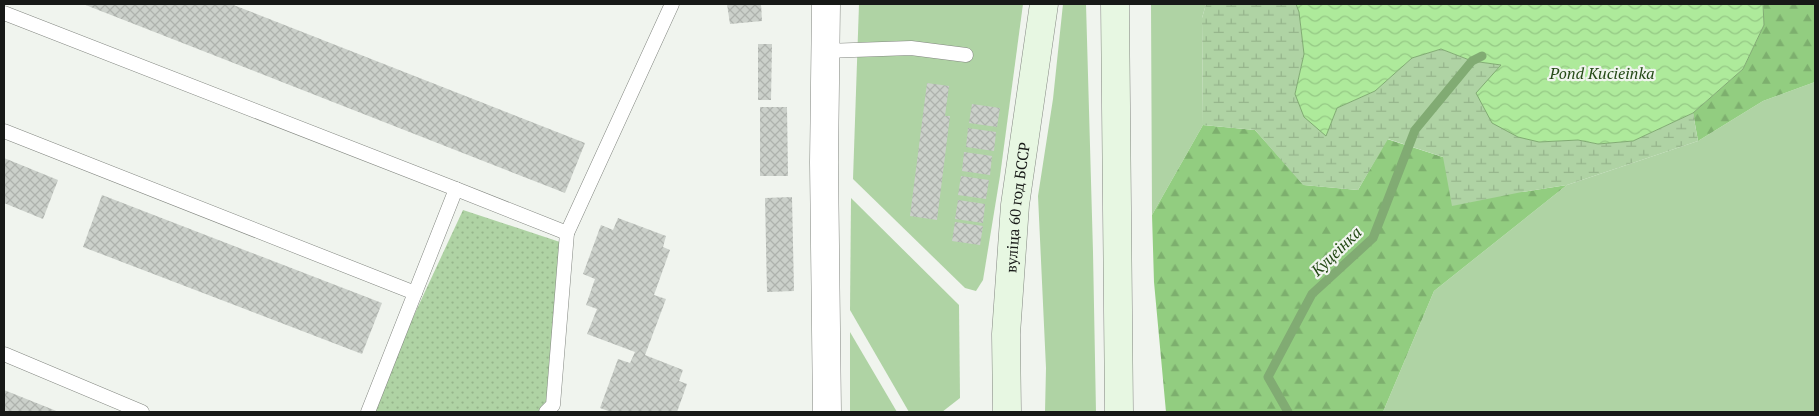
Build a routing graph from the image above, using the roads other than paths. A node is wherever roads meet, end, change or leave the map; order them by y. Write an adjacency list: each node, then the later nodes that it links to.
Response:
1 (672, 4): 10 (lane)
2 (826, 4): 6 (street)
3 (1044, 4): 17 (main road, вуліца 60 год БССР)
4 (1114, 4): 18 (main road)
5 (4, 13): 9 (lane)
6 (825, 51): 7 (lane); 16 (street)
7 (966, 55)
8 (4, 131): 11 (lane)
9 (456, 189): 10 (lane); 11 (lane)
10 (567, 233): 15 (lane)
11 (415, 293): 14 (lane)
12 (4, 354): 13 (lane)
13 (142, 412)
14 (368, 412)
15 (546, 412)
16 (828, 412)
17 (1007, 412)
18 (1119, 412)

